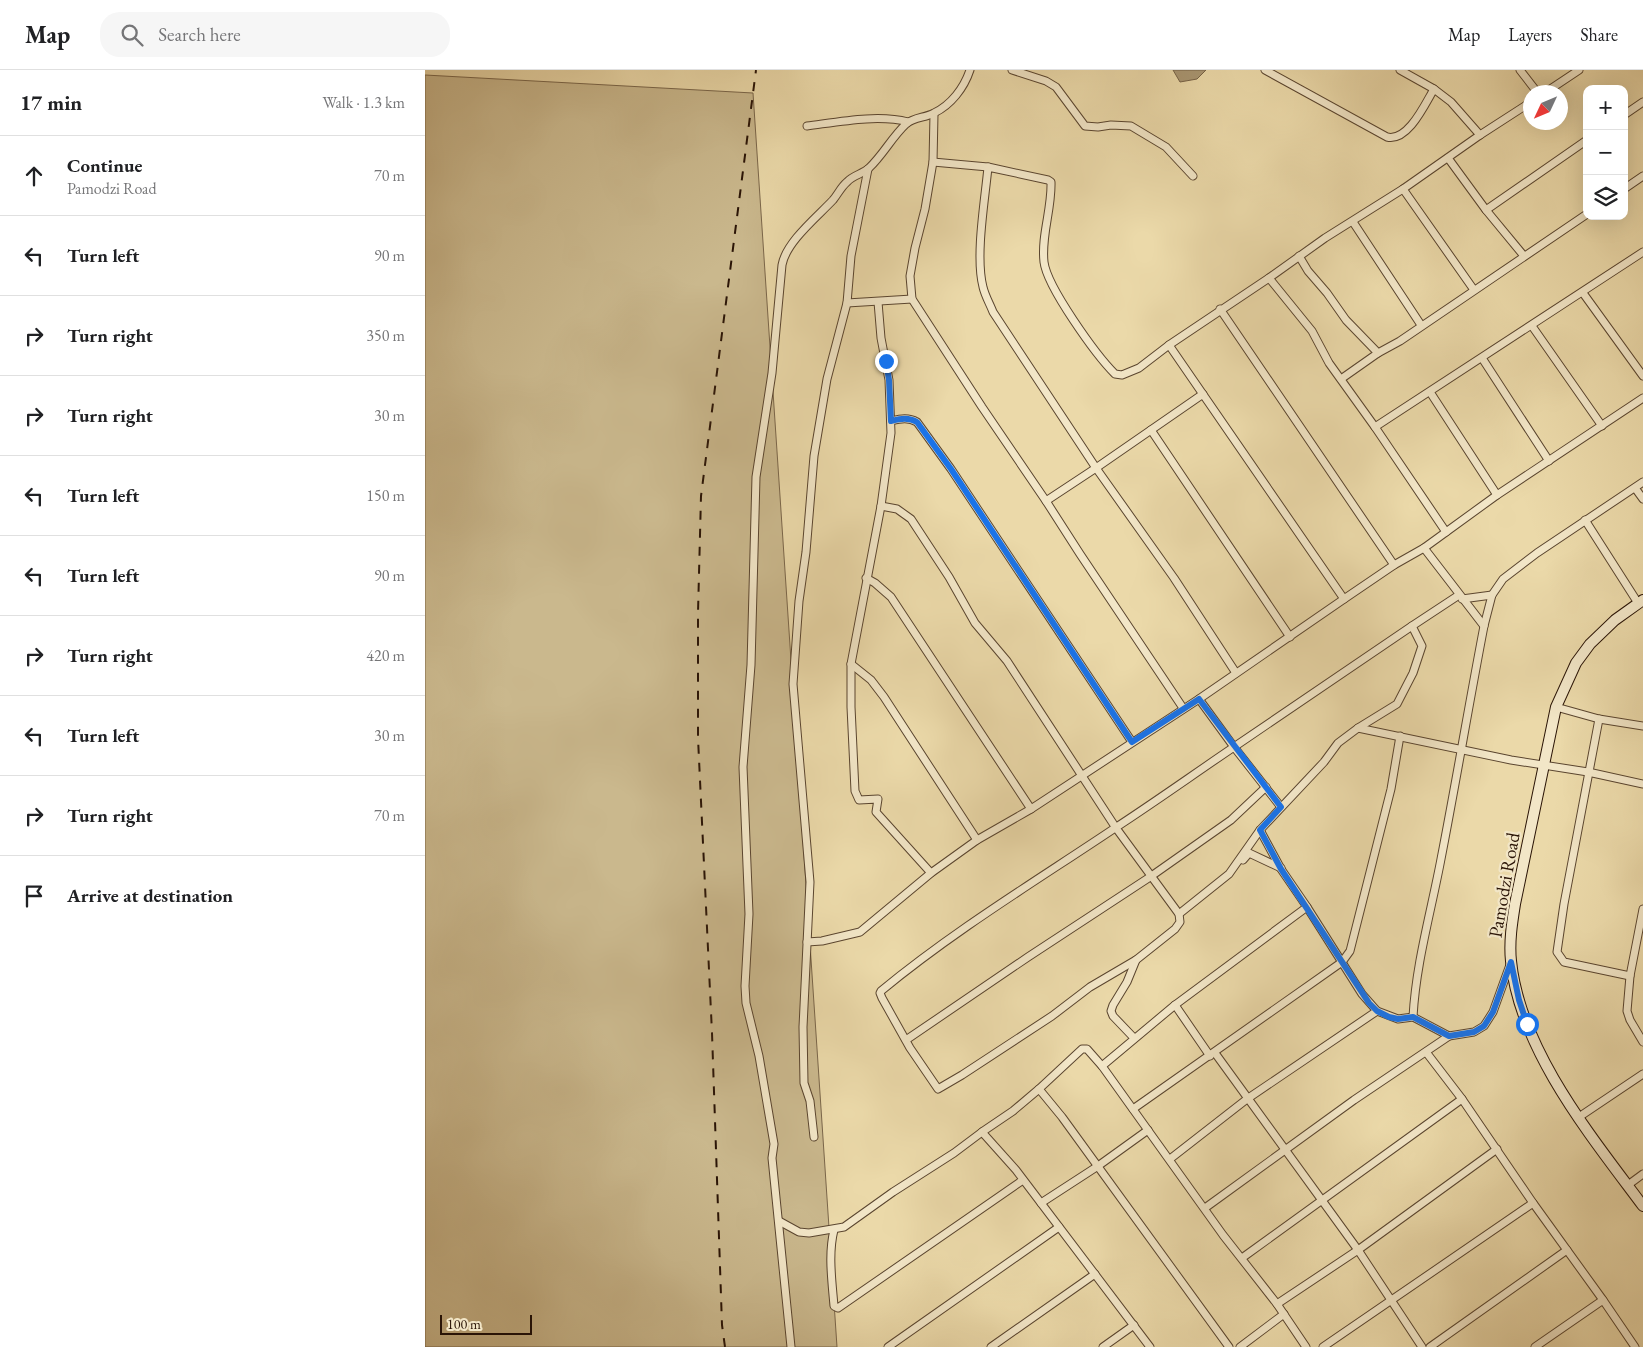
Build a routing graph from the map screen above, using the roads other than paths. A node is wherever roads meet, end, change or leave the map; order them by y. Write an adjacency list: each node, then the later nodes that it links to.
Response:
1 (1012, 70): 22 (street)
2 (1265, 70): 9 (street)
3 (1401, 70): 9 (street)
4 (1520, 70): 7 (street)
5 (1579, 70): 8 (street)
6 (970, 71): 13 (street)
7 (1532, 85)
8 (1556, 85)
9 (1433, 89): 16 (street)
10 (1643, 102): 12 (street)
11 (1523, 107): 16 (street)
12 (1628, 112)
13 (934, 114): 14 (street); 19 (street)
14 (908, 122): 15 (street); 21 (street)
15 (807, 126)
16 (1480, 135): 18 (street)
17 (1583, 143): 26 (street)
18 (1448, 158): 25 (street); 26 (street)
19 (933, 162): 20 (street); 35 (street)
20 (988, 167): 41 (street); 54 (street)
21 (868, 169): 37 (street); 141 (street)
22 (1193, 176)
23 (1643, 176): 24 (street)
24 (1628, 185)
25 (1403, 189): 28 (street); 33 (street)
26 (1486, 210): 31 (street)
27 (1583, 217): 31 (street)
28 (1353, 222): 30 (street); 39 (street)
29 (1643, 252): 34 (street)
30 (1299, 256): 32 (street); 42 (street)
31 (1524, 256): 33 (street)
32 (1269, 278): 38 (street); 45 (street)
33 (1474, 290): 39 (street)
34 (1583, 293): 40 (street); 44 (street)
35 (912, 299): 36 (street); 59 (street)
36 (878, 302): 37 (street); 49 (street)
37 (847, 303): 105 (street)
38 (1220, 309): 41 (street); 64 (street)
39 (1421, 325): 42 (street)
40 (1532, 326): 43 (street); 50 (street)
41 (1169, 344): 47 (street)
42 (1378, 353): 45 (street)
43 (1482, 358): 46 (street); 53 (street)
44 (1643, 376)
45 (1341, 379): 51 (street)
46 (1430, 392): 51 (street); 57 (street)
47 (1203, 394): 52 (street); 68 (street)
48 (1643, 398): 50 (street)
49 (891, 421): 60 (street); 84 (street)
50 (1602, 426): 53 (street)
51 (1375, 427): 62 (street)
52 (1151, 430): 54 (street); 72 (street)
53 (1549, 461): 57 (street)
54 (1096, 468): 59 (street); 74 (street)
55 (1643, 482): 56 (street)
56 (1635, 488): 58 (street); 61 (street)
57 (1497, 495): 62 (street)
58 (1643, 499)
59 (1046, 500): 77 (street)
60 (881, 506): 65 (street); 89 (street)
61 (1585, 520): 66 (street); 69 (street)
62 (1446, 532): 63 (street)
63 (1424, 548): 64 (street); 67 (street)
64 (1393, 565): 68 (street)
65 (866, 578): 73 (street); 93 (street)
66 (1491, 595): 67 (street); 71 (street)
67 (1461, 597): 70 (street); 71 (street)
68 (1344, 599): 72 (street)
69 (1640, 601): 76 (street, Pamodzi Road)
70 (1412, 626): 78 (street); 85 (street)
71 (1484, 626): 86 (street)
72 (1290, 637): 74 (street)
73 (851, 664): 96 (street); 98 (street)
74 (1236, 674): 75 (street)
75 (1199, 699): 77 (street); 85 (street)
76 (1556, 707): 79 (street); 87 (street, Pamodzi Road)
77 (1183, 708): 84 (street)
78 (1375, 717): 81 (street); 82 (street)
79 (1599, 719): 80 (street); 88 (street)
80 (1643, 726)
81 (1358, 728): 82 (street); 92 (street)
82 (1376, 731): 83 (street)
83 (1400, 736): 86 (street); 107 (street)
84 (1132, 742): 89 (street)
85 (1234, 747): 91 (street); 94 (street)
86 (1461, 748): 87 (street); 112 (street)
87 (1545, 765): 88 (street); 108 (street, Pamodzi Road)
88 (1588, 772): 90 (street); 109 (street)
89 (1083, 775): 93 (street); 94 (street)
90 (1643, 784)
91 (1266, 787): 92 (street); 100 (street)
92 (1281, 807): 95 (street)
93 (1031, 809): 96 (street)
94 (1116, 828): 100 (street); 115 (street)
95 (1260, 830): 97 (street); 99 (street)
96 (977, 840): 98 (street)
97 (1281, 869): 99 (street); 101 (street)
98 (931, 873): 105 (street)
99 (1229, 874): 103 (street)
100 (1151, 877): 103 (street); 115 (street)
101 (1307, 907): 107 (street); 110 (street)
102 (1643, 909): 104 (street)
103 (1179, 914): 106 (street)
104 (1641, 934): 109 (street)
105 (807, 942): 128 (street)
106 (1136, 960): 114 (street); 115 (street)
107 (1342, 962): 111 (street); 118 (street)
108 (1511, 962): 113 (street); 125 (street, Pamodzi Road)
109 (1630, 976): 116 (street)
110 (1175, 1005): 114 (street); 118 (street)
111 (1377, 1011): 112 (street); 122 (street)
112 (1413, 1017): 113 (street)
113 (1449, 1036): 117 (street)
114 (1134, 1038): 119 (street)
115 (906, 1040)
116 (1643, 1042)
117 (1426, 1052): 123 (street); 130 (street)
118 (1213, 1054): 122 (street); 124 (street)
119 (1102, 1066): 121 (street); 124 (street)
120 (1643, 1074): 125 (street)
121 (1039, 1090): 127 (street); 132 (street)
122 (1247, 1099): 130 (street); 131 (street)
123 (1461, 1099): 129 (street); 136 (street)
124 (1133, 1109): 126 (street)
125 (1579, 1117): 135 (street, Pamodzi Road)
126 (1148, 1130): 131 (street); 132 (street)
127 (982, 1132): 134 (street); 143 (street)
128 (814, 1137)
129 (1497, 1149): 138 (street); 144 (street)
130 (1285, 1150): 136 (street); 140 (street)
131 (1170, 1159): 140 (street)
132 (1098, 1166): 137 (street); 158 (street)
133 (1643, 1174): 135 (street)
134 (1023, 1180): 137 (street); 143 (street)
135 (1628, 1185): 139 (street, Pamodzi Road)
136 (1320, 1200): 144 (street); 146 (street)
137 (1041, 1203): 142 (street)
138 (1533, 1203): 145 (street); 149 (street)
139 (1643, 1206)
140 (1205, 1208): 146 (street)
141 (779, 1221): 143 (street); 153 (street)
142 (1059, 1227): 147 (street); 154 (street)
143 (835, 1230)
144 (1358, 1250): 149 (street); 150 (street)
145 (1567, 1250): 148 (street); 163 (street)
146 (1242, 1258): 150 (street)
147 (1095, 1274): 152 (street); 155 (street)
148 (1603, 1300): 164 (street); 165 (street)
149 (1390, 1301): 161 (street); 162 (street)
150 (1277, 1304): 151 (street)
151 (1284, 1314): 159 (street); 160 (street)
152 (1133, 1325): 156 (street); 157 (street)
153 (791, 1347)
154 (888, 1347)
155 (991, 1347)
156 (1103, 1347)
157 (1150, 1347)
158 (1229, 1347)
159 (1240, 1347)
160 (1306, 1347)
161 (1323, 1347)
162 (1422, 1347)
163 (1429, 1347)
164 (1535, 1347)
165 (1635, 1347)

